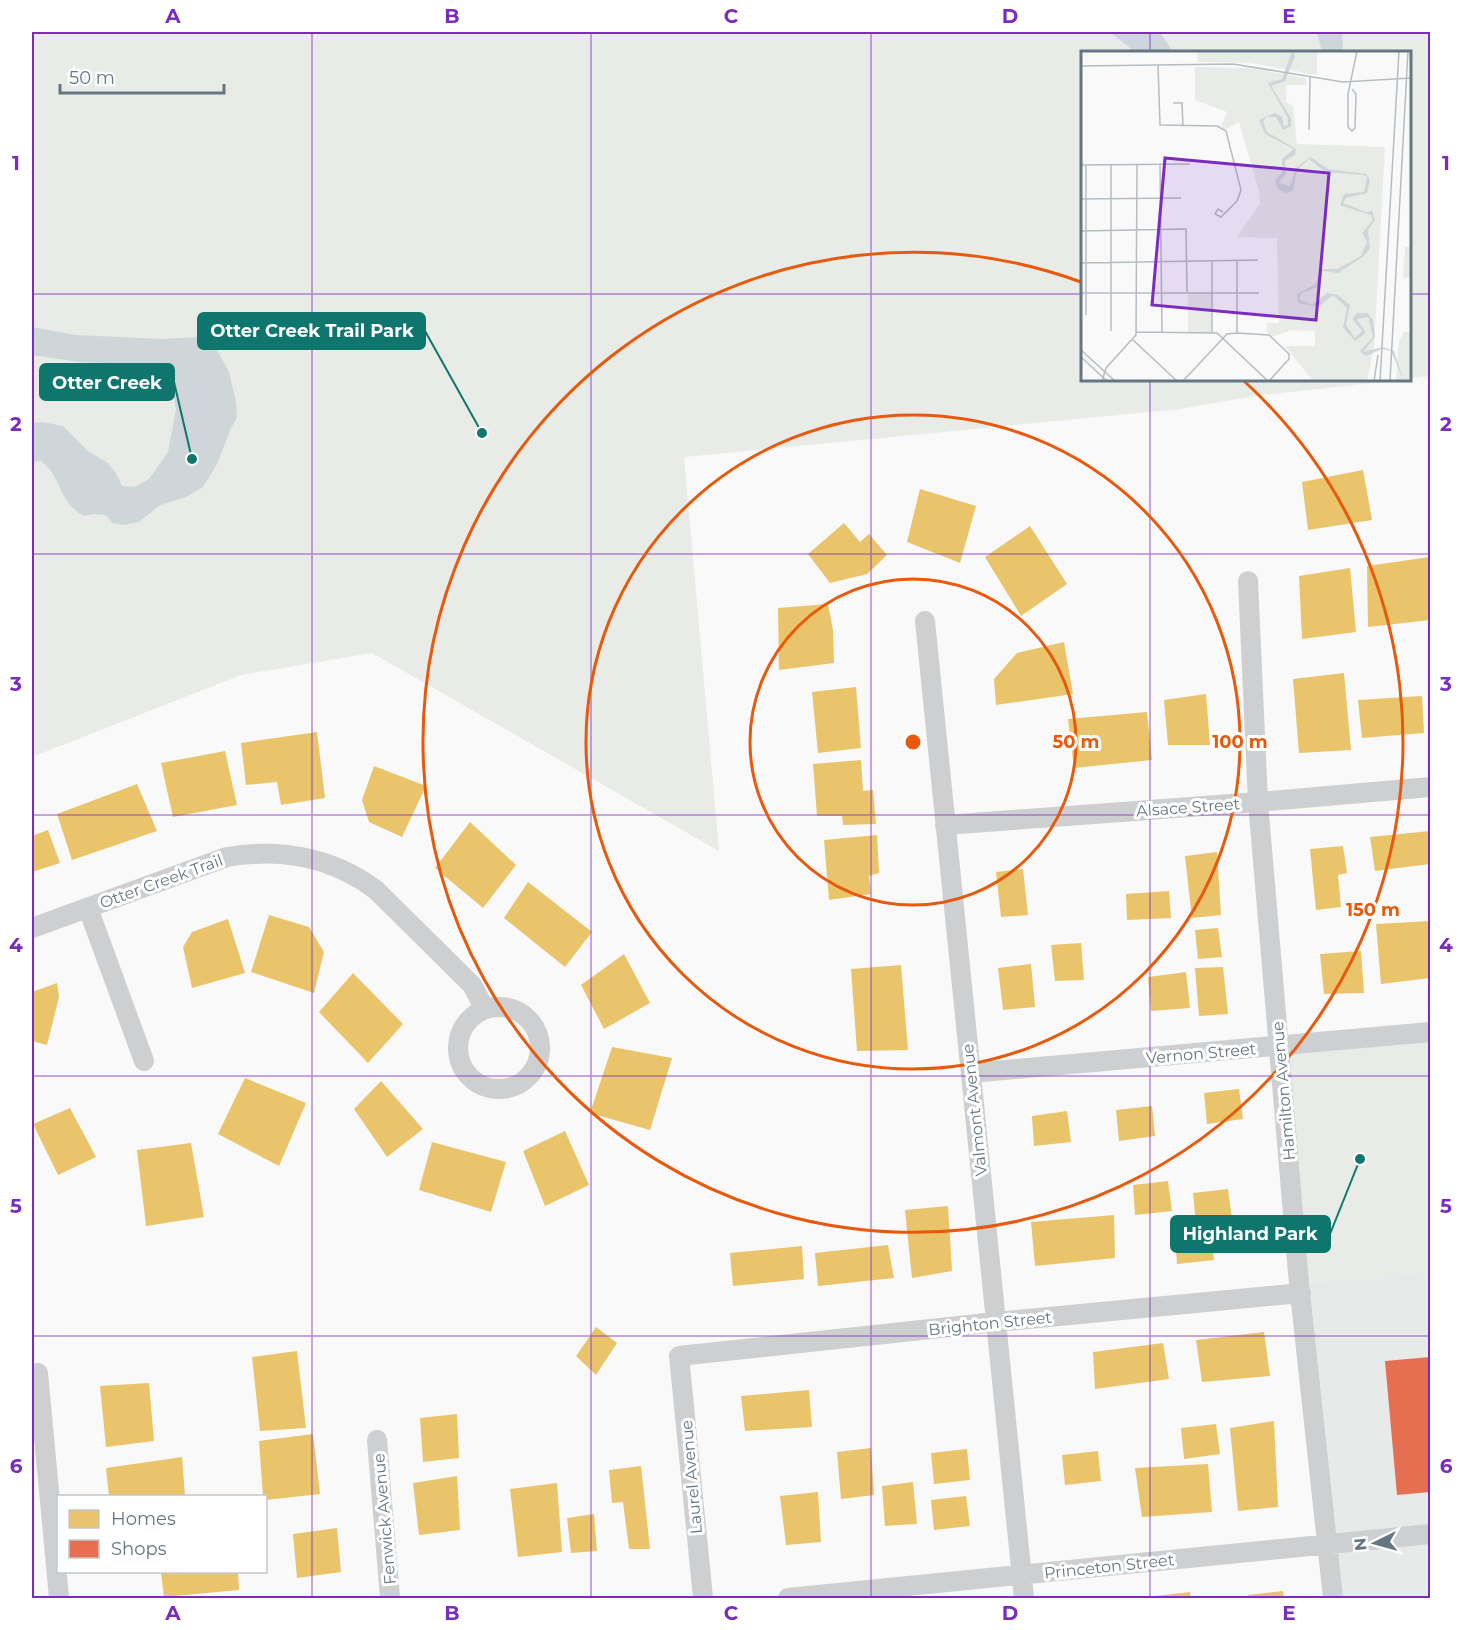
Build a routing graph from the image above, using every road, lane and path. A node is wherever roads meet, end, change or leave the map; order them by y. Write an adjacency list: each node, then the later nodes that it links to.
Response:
1 (1248, 581): 4 (street, Hamilton Avenue)
2 (925, 621): 5 (street, Valmont Avenue)
3 (1431, 787): 4 (street, Alsace Street)
4 (1258, 802): 5 (street, Alsace Street); 10 (street, Hamilton Avenue)
5 (945, 825): 12 (street, Valmont Avenue)
6 (88, 908): 7 (street, Otter Creek Trail); 8 (street, Otter Creek Trail); 11 (street)
7 (32, 928)
8 (485, 1009): 8 (street)
9 (1431, 1032): 10 (street, Vernon Street)
10 (1279, 1047): 12 (street, Vernon Street); 13 (street, Hamilton Avenue)
11 (144, 1060)
12 (971, 1073): 14 (street, Valmont Avenue)
13 (1301, 1293): 14 (street, Brighton Street); 19 (street, Hamilton Avenue)
14 (996, 1322): 15 (street, Brighton Street); 20 (street, Valmont Avenue)
15 (679, 1356): 23 (street, Laurel Avenue)
16 (38, 1373): 21 (street)
17 (378, 1440): 22 (street, Fenwick Avenue)
18 (1431, 1534): 19 (street, Princeton Street)
19 (1327, 1545): 20 (street, Princeton Street); 26 (street, Hamilton Avenue)
20 (1022, 1575): 24 (street, Princeton Street); 25 (street, Valmont Avenue)
21 (59, 1599)
22 (390, 1599)
23 (703, 1599)
24 (788, 1599)
25 (1024, 1599)
26 (1334, 1599)

